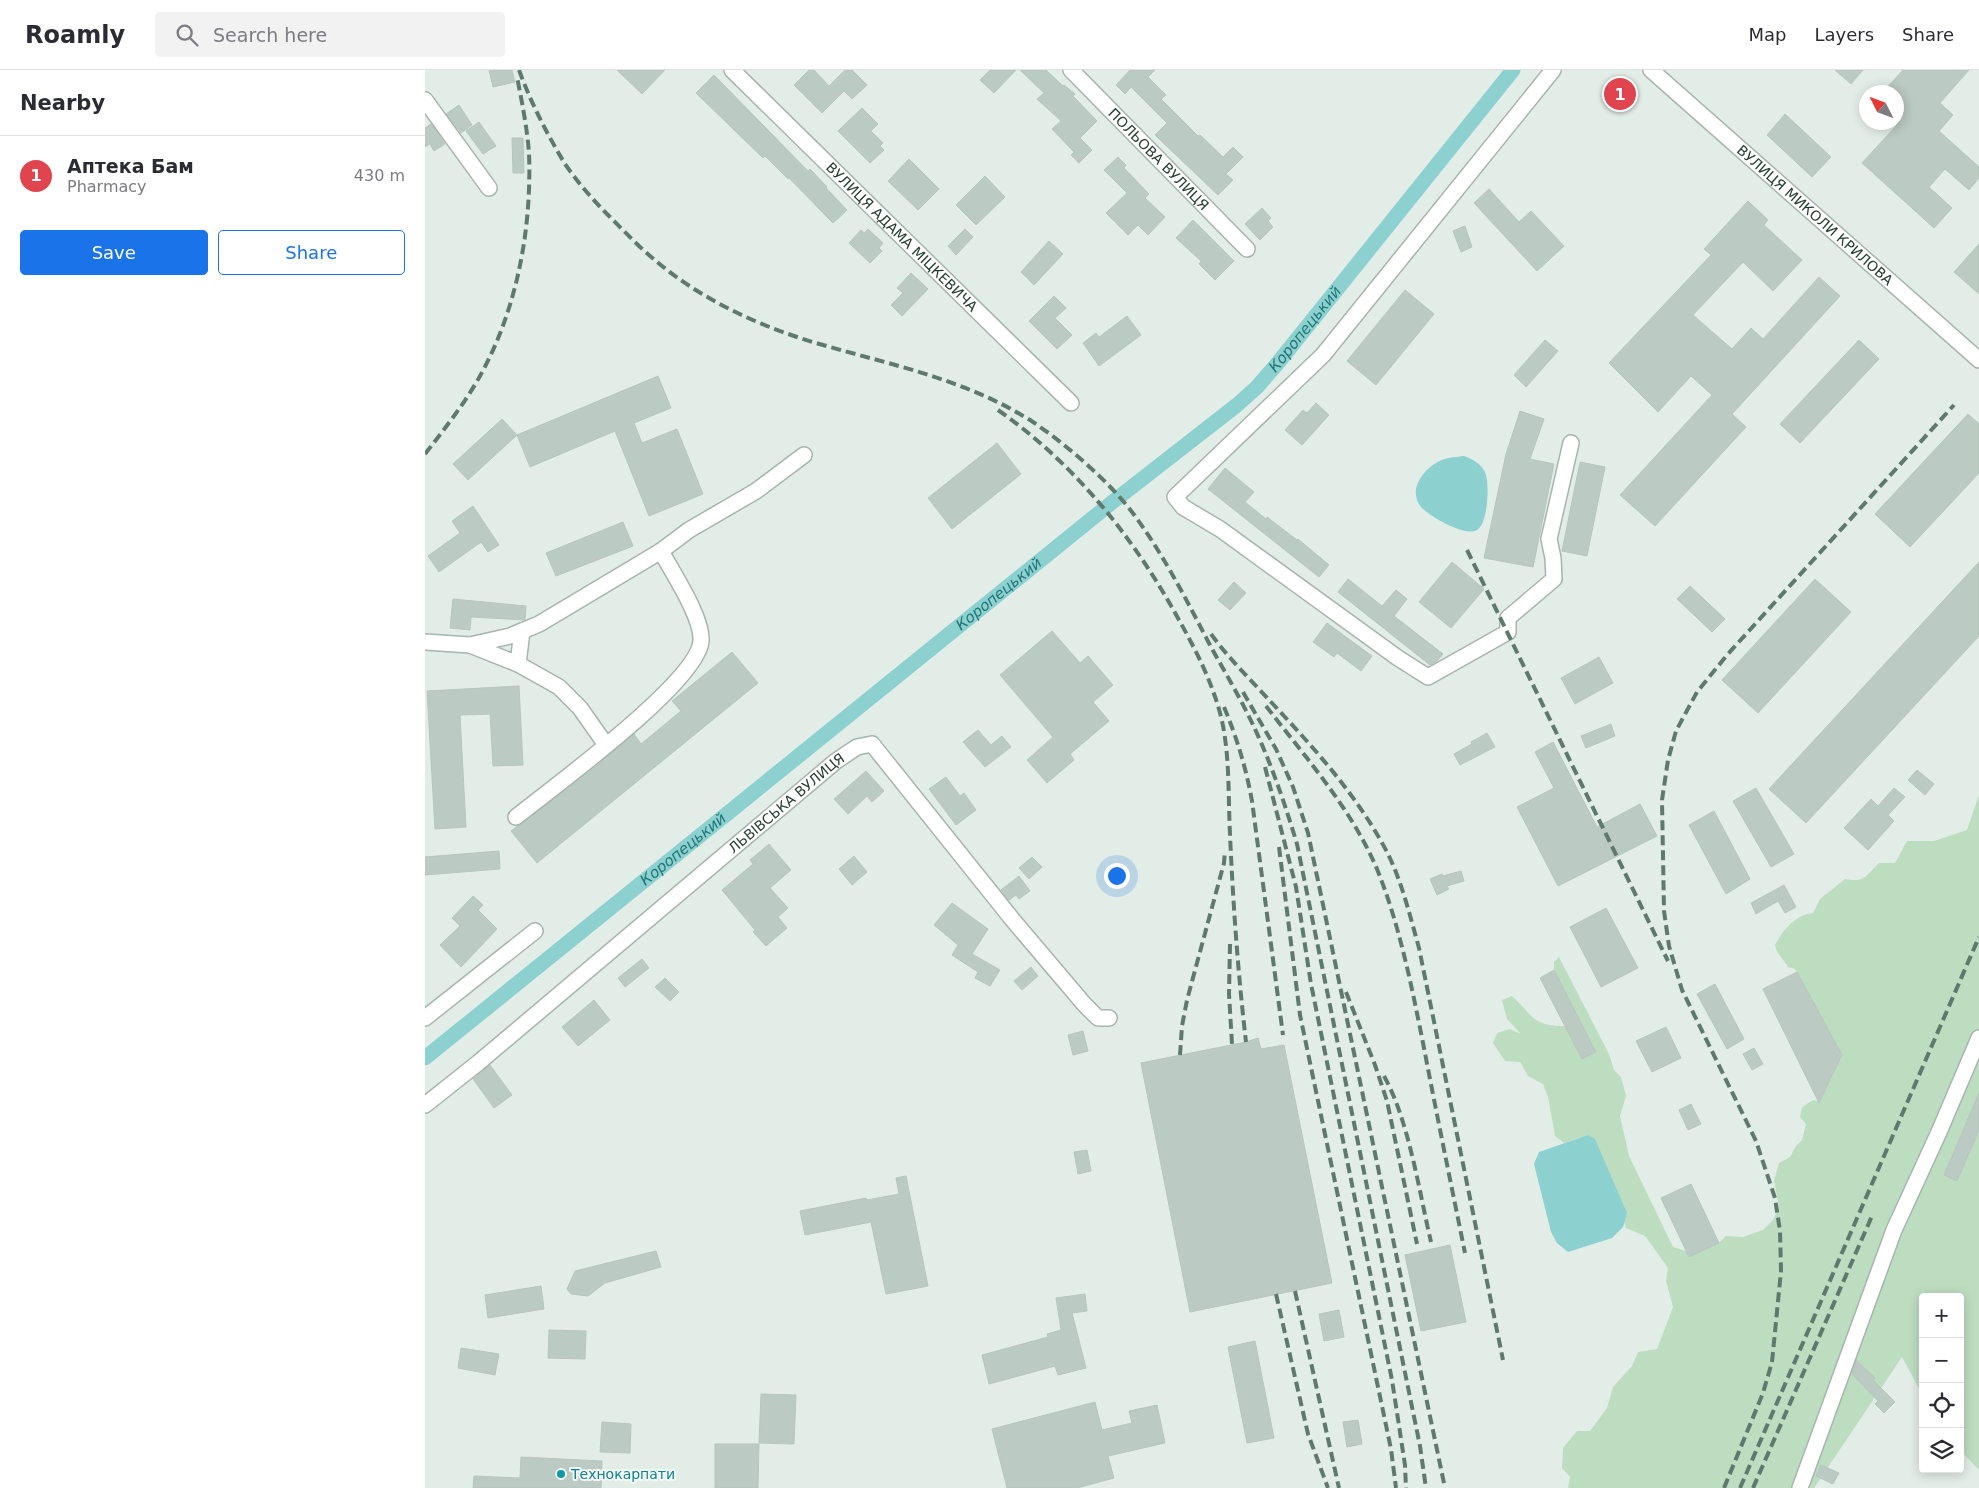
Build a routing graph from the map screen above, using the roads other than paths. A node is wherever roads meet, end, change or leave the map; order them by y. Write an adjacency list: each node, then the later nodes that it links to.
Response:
1 (732, 70): 9 (street, ВУЛИЦЯ АДАМА МІЦКЕВИЧА)
2 (1071, 70): 7 (street, ПОЛЬОВА ВУЛИЦЯ)
3 (1553, 70): 10 (street)
4 (1651, 70): 8 (street, ВУЛИЦЯ МИКОЛИ КРИЛОВА)
5 (425, 100): 6 (street)
6 (489, 188)
7 (1247, 249)
8 (1979, 360)
9 (1071, 403)
10 (1571, 443)
11 (805, 455): 12 (street)
12 (661, 551): 13 (street); 17 (street)
13 (522, 631): 15 (street); 16 (street)
14 (425, 642): 15 (street)
15 (470, 645): 16 (street)
16 (518, 664): 17 (street)
17 (606, 745): 18 (street)
18 (516, 817)
19 (535, 931): 20 (street)
20 (425, 1018)
21 (1109, 1018): 23 (street, ЛЬВІВСЬКА ВУЛИЦЯ)
22 (1979, 1038): 24 (street)
23 (425, 1105)
24 (1800, 1488)

